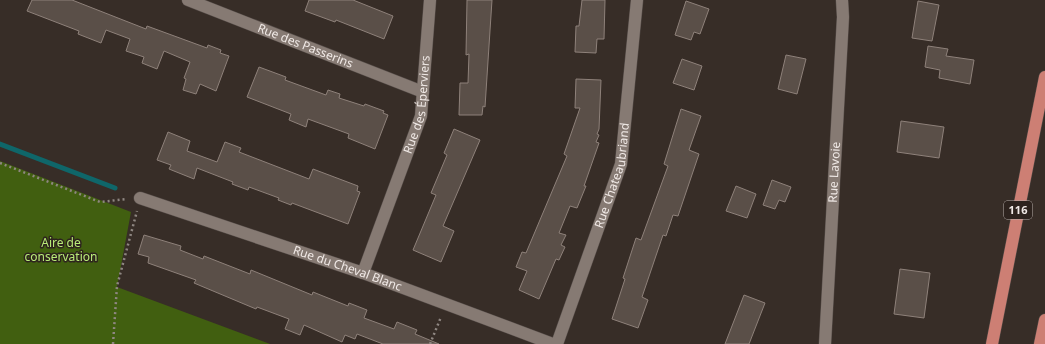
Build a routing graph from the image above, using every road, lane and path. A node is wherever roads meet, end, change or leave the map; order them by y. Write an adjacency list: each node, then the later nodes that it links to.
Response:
1 (188, 0): 6 (street, Rue des Passerins)
2 (430, 0): 6 (street, Rue des Éperviers)
3 (636, 0): 15 (street, Rue Chateaubriand)
4 (842, 0): 16 (street, Rue Lavoie)
5 (1045, 77): 17 (main road, 116)
6 (423, 92): 9 (street, Rue des Éperviers)
7 (0, 163): 8 (path)
8 (140, 198): 9 (street, Rue du Cheval Blanc); 12 (path)
9 (363, 273): 10 (street, Rue du Cheval Blanc)
10 (446, 305): 13 (path); 14 (street, Rue du Cheval Blanc)
11 (1045, 320): 18 (main road)
12 (113, 344)
13 (430, 344)
14 (553, 344)
15 (557, 344)
16 (825, 344)
17 (992, 344)
18 (1040, 344)

